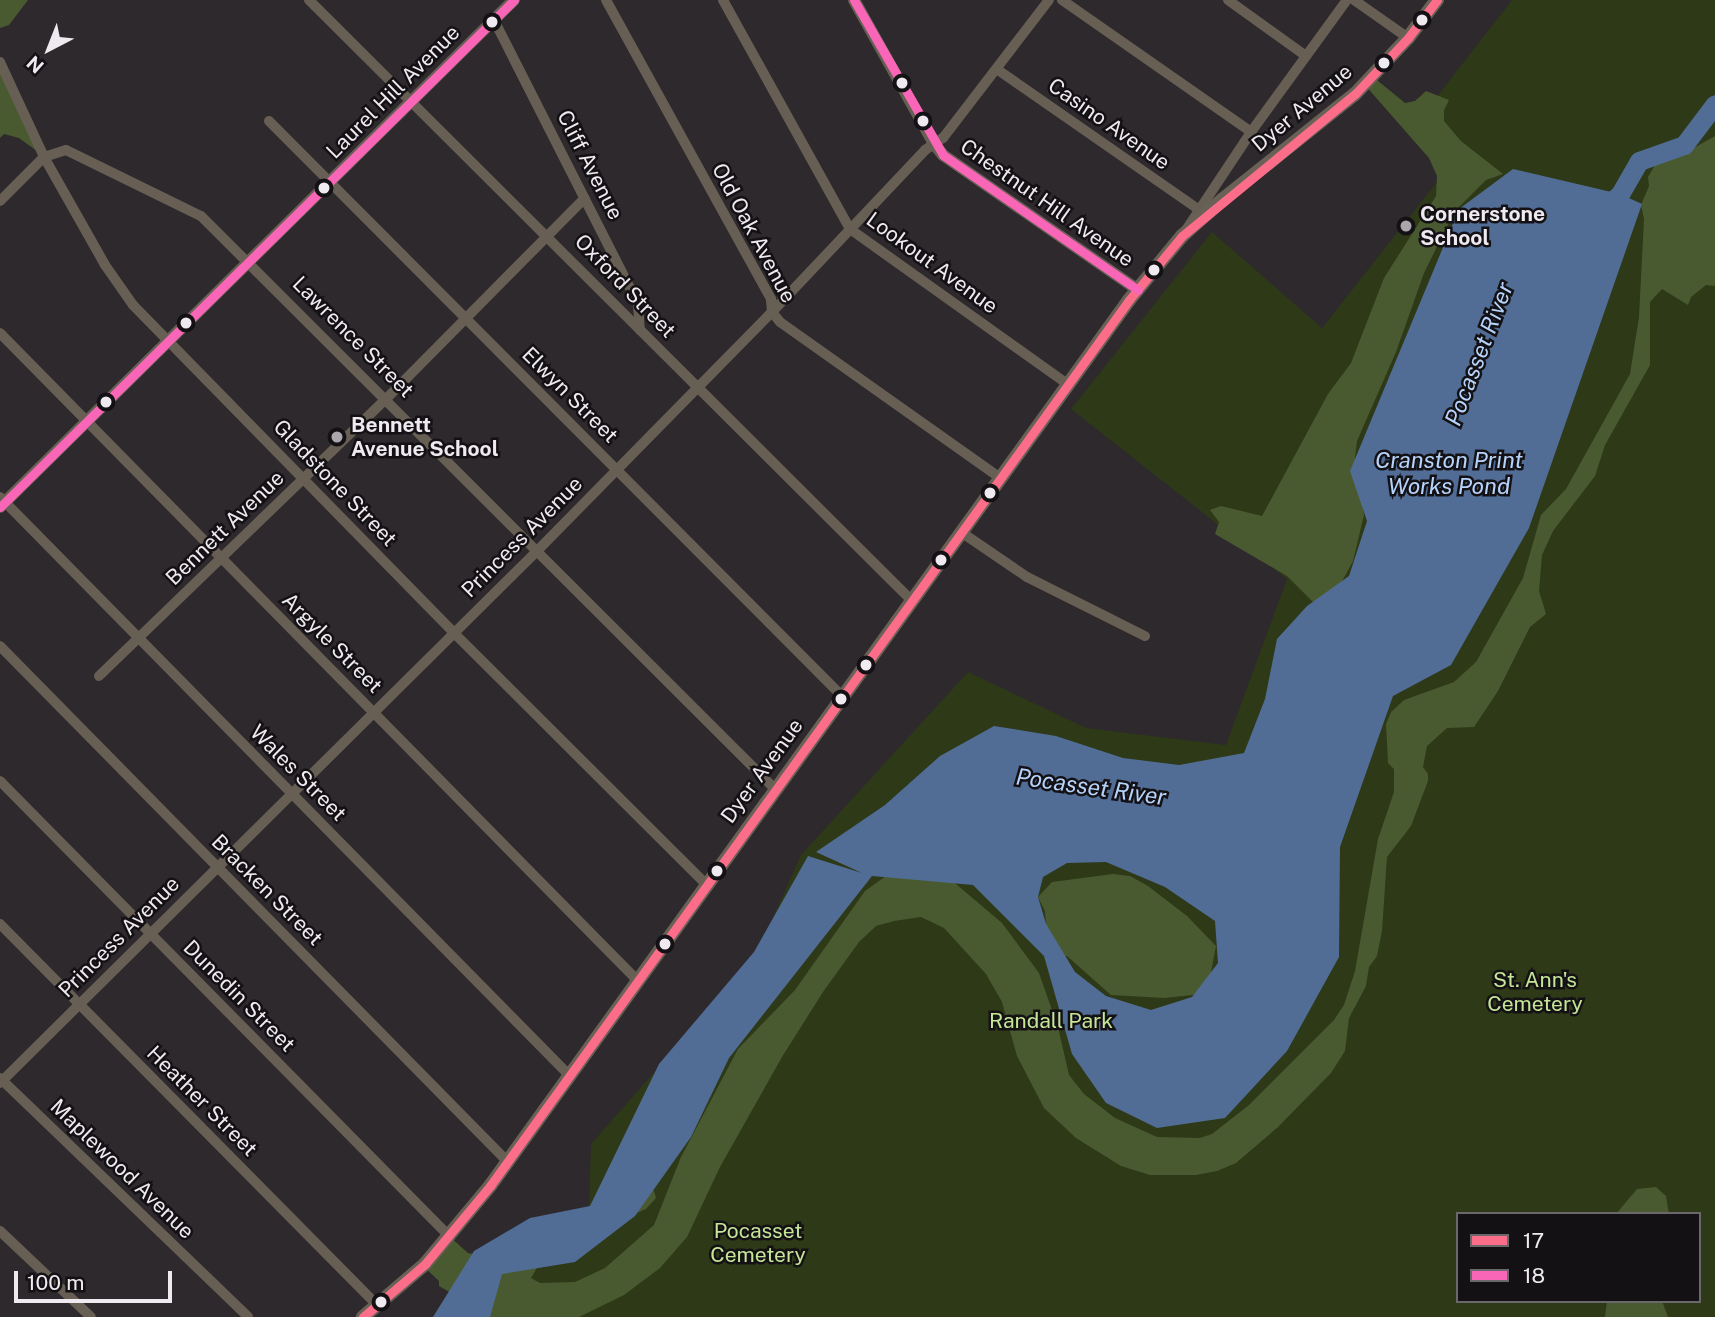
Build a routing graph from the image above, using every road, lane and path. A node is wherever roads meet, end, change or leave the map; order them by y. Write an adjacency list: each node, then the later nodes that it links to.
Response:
1 (309, 0): 17 (street, Oxford Street)
2 (514, 0): 12 (street, Laurel Hill Avenue)
3 (606, 0): 31 (street, Old Oak Avenue)
4 (723, 0): 26 (street, Lookout Avenue)
5 (854, 0): 20 (street, Chestnut Hill Avenue)
6 (1049, 0): 16 (street, Princess Avenue)
7 (1062, 0): 19 (street)
8 (1228, 0): 14 (street)
9 (1347, 0): 14 (street, Dyer Avenue)
10 (1353, 0): 13 (street)
11 (1437, 0): 13 (main road, Dyer Avenue)
12 (494, 20): 17 (street, Laurel Hill Avenue); 23 (street, Cliff Avenue)
13 (1408, 38): 28 (main road, Dyer Avenue)
14 (1306, 56): 19 (street, Dyer Avenue)
15 (0, 62): 21 (street, Gladstone Street)
16 (998, 70): 20 (street, Princess Avenue); 25 (street, Casino Avenue)
17 (411, 101): 22 (street, Laurel Hill Avenue); 27 (street, Oxford Street)
18 (270, 121): 22 (street, Elwyn Street)
19 (1251, 132): 25 (street, Dyer Avenue)
20 (934, 144): 26 (street, Princess Avenue); 30 (street, Chestnut Hill Avenue)
21 (44, 157): 24 (street); 29 (street, Lawrence Street); 35 (street, Gladstone Street)
22 (330, 181): 29 (street, Laurel Hill Avenue); 32 (street, Elwyn Street)
23 (585, 198): 27 (street, Bennett Avenue); 33 (street, Cliff Avenue)
24 (0, 201)
25 (1198, 209): 28 (street, Dyer Avenue)
26 (850, 229): 31 (street, Princess Avenue); 36 (street, Lookout Avenue)
27 (549, 236): 32 (street, Bennett Avenue); 33 (street, Oxford Street)
28 (1182, 236): 30 (main road, Dyer Avenue)
29 (248, 260): 35 (street, Laurel Hill Avenue); 38 (street, Lawrence Street)
30 (1138, 290): 36 (main road, Dyer Avenue)
31 (772, 312): 37 (street, Princess Avenue); 41 (street, Old Oak Avenue)
32 (466, 318): 38 (street, Bennett Avenue); 40 (street, Elwyn Street)
33 (640, 330): 37 (street, Oxford Street)
34 (0, 333): 39 (street, Argyle Street)
35 (168, 342): 39 (street, Laurel Hill Avenue); 42 (street, Gladstone Street)
36 (1067, 384): 41 (main road, Dyer Avenue)
37 (699, 387): 40 (street, Princess Avenue); 47 (street, Oxford Street)
38 (387, 398): 42 (street, Bennett Avenue); 45 (street, Lawrence Street)
39 (87, 422): 43 (street, Laurel Hill Avenue); 46 (street, Argyle Street)
40 (616, 469): 45 (street, Princess Avenue); 53 (street, Elwyn Street)
41 (999, 477): 44 (main road, Dyer Avenue)
42 (304, 478): 46 (street, Bennett Avenue); 48 (street, Gladstone Street)
43 (2, 502): 50 (street, Wales Street)
44 (961, 532): 47 (main road, Dyer Avenue); 49 (street)
45 (538, 550): 48 (street, Princess Avenue); 56 (street, Lawrence Street)
46 (222, 559): 50 (street, Bennett Avenue); 54 (street, Argyle Street)
47 (911, 600): 53 (main road, Dyer Avenue)
48 (453, 632): 54 (street, Princess Avenue); 59 (street, Gladstone Street)
49 (1145, 636)
50 (137, 637): 52 (street, Bennett Avenue); 57 (street, Wales Street)
51 (0, 646): 58 (street, Bracken Street)
52 (99, 676)
53 (842, 696): 56 (main road, Dyer Avenue)
54 (373, 711): 57 (street, Princess Avenue); 62 (street, Argyle Street)
55 (0, 781): 61 (street, Dunedin Street)
56 (775, 789): 59 (main road, Dyer Avenue)
57 (291, 793): 58 (street, Princess Avenue); 64 (street, Wales Street)
58 (217, 866): 61 (street, Princess Avenue); 66 (street, Bracken Street)
59 (706, 884): 62 (main road, Dyer Avenue)
60 (0, 924): 63 (street, Heather Street)
61 (150, 933): 63 (street, Princess Avenue); 68 (street, Dunedin Street)
62 (637, 980): 64 (main road, Dyer Avenue)
63 (79, 1004): 65 (street, Princess Avenue); 69 (street, Heather Street)
64 (569, 1075): 66 (main road, Dyer Avenue)
65 (1, 1081): 71 (street, Maplewood Avenue)
66 (508, 1161): 68 (main road, Dyer Avenue)
67 (0, 1231): 70 (street)
68 (450, 1237): 69 (main road, Dyer Avenue)
69 (377, 1305): 72 (main road, Dyer Avenue)
70 (91, 1317)
71 (248, 1317)
72 (363, 1317)

